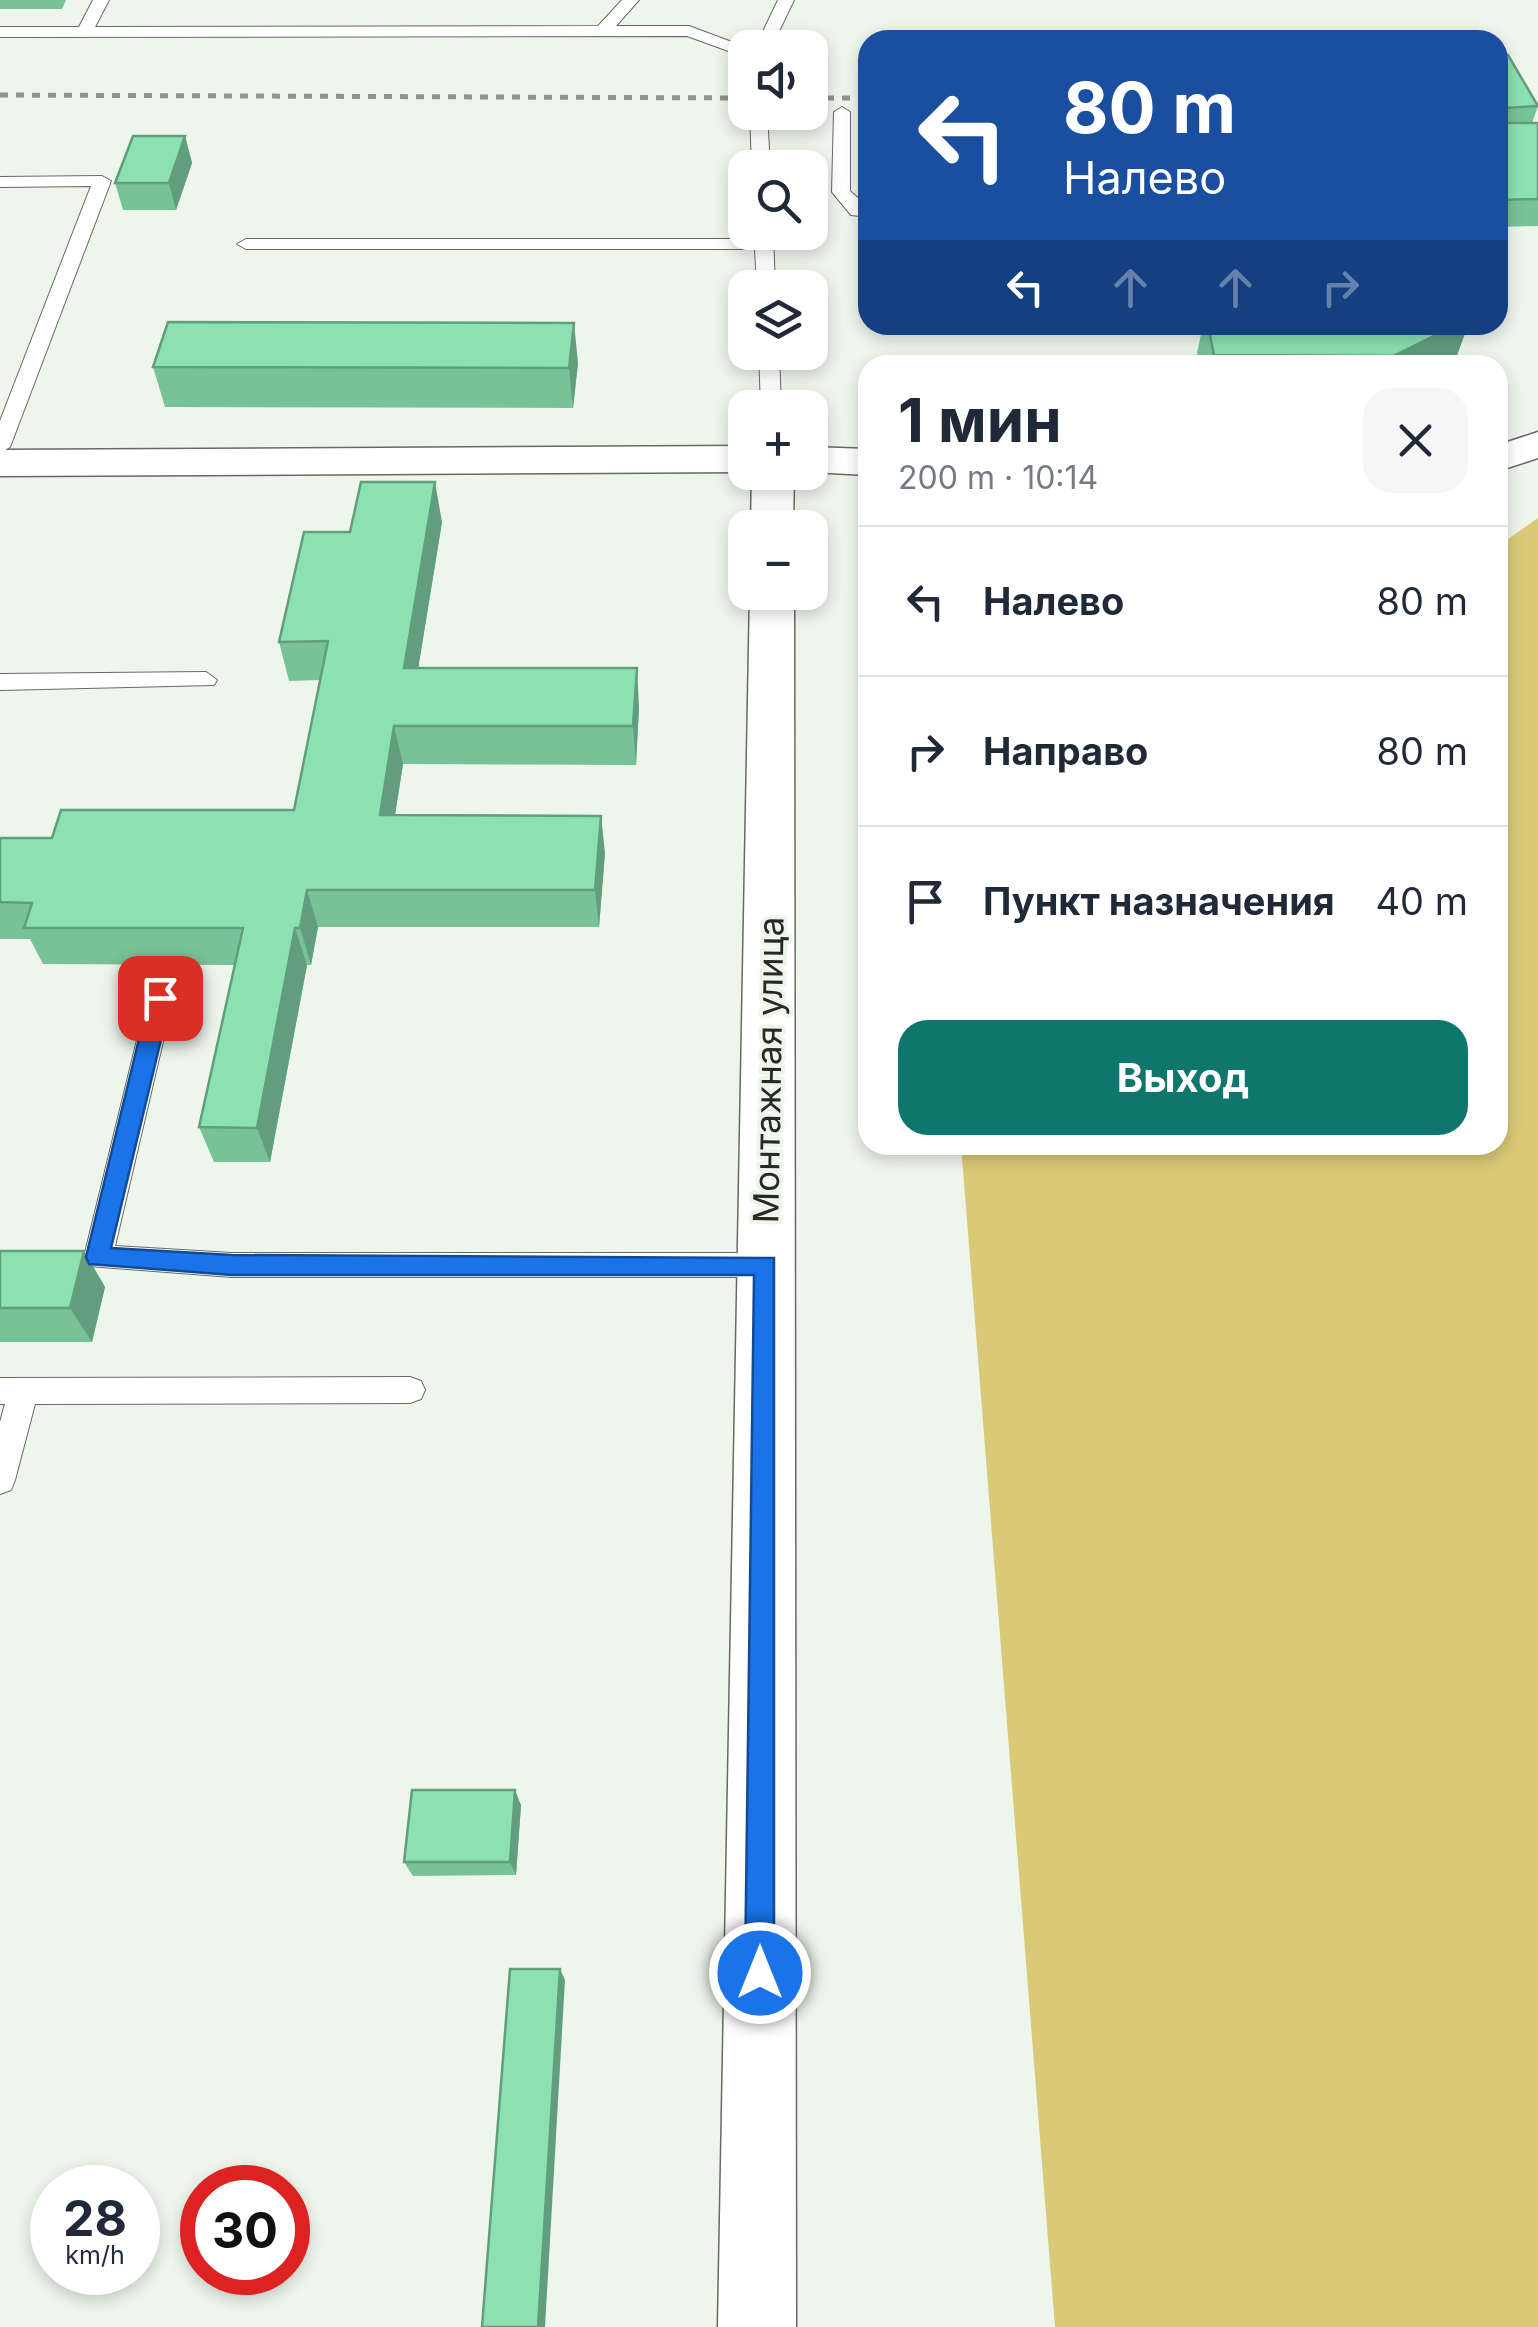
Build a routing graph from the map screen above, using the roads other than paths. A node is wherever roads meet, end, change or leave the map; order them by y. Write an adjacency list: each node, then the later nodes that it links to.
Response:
1 (100, 0): 5 (lane)
2 (631, 0): 6 (lane)
3 (786, 0): 4 (lane)
4 (772, 30)
5 (86, 31): 6 (lane); 7 (lane)
6 (603, 31): 8 (lane)
7 (0, 32)
8 (728, 46)
9 (842, 112): 11 (lane)
10 (0, 182): 15 (lane)
11 (858, 211)
12 (728, 238): 13 (lane)
13 (246, 244)
14 (1538, 444): 16 (street)
15 (0, 447)
16 (1508, 454)
17 (728, 459): 20 (street)
18 (828, 461): 19 (street)
19 (858, 462)
20 (0, 463)
21 (772, 610): 25 (street, Монтажная улица)
22 (206, 680): 23 (lane)
23 (0, 682)
24 (160, 998): 25 (lane)
25 (766, 1265): 29 (street, Монтажная улица)
26 (410, 1390): 27 (lane)
27 (11, 1391): 28 (lane)
28 (0, 1480)
29 (756, 2327)

